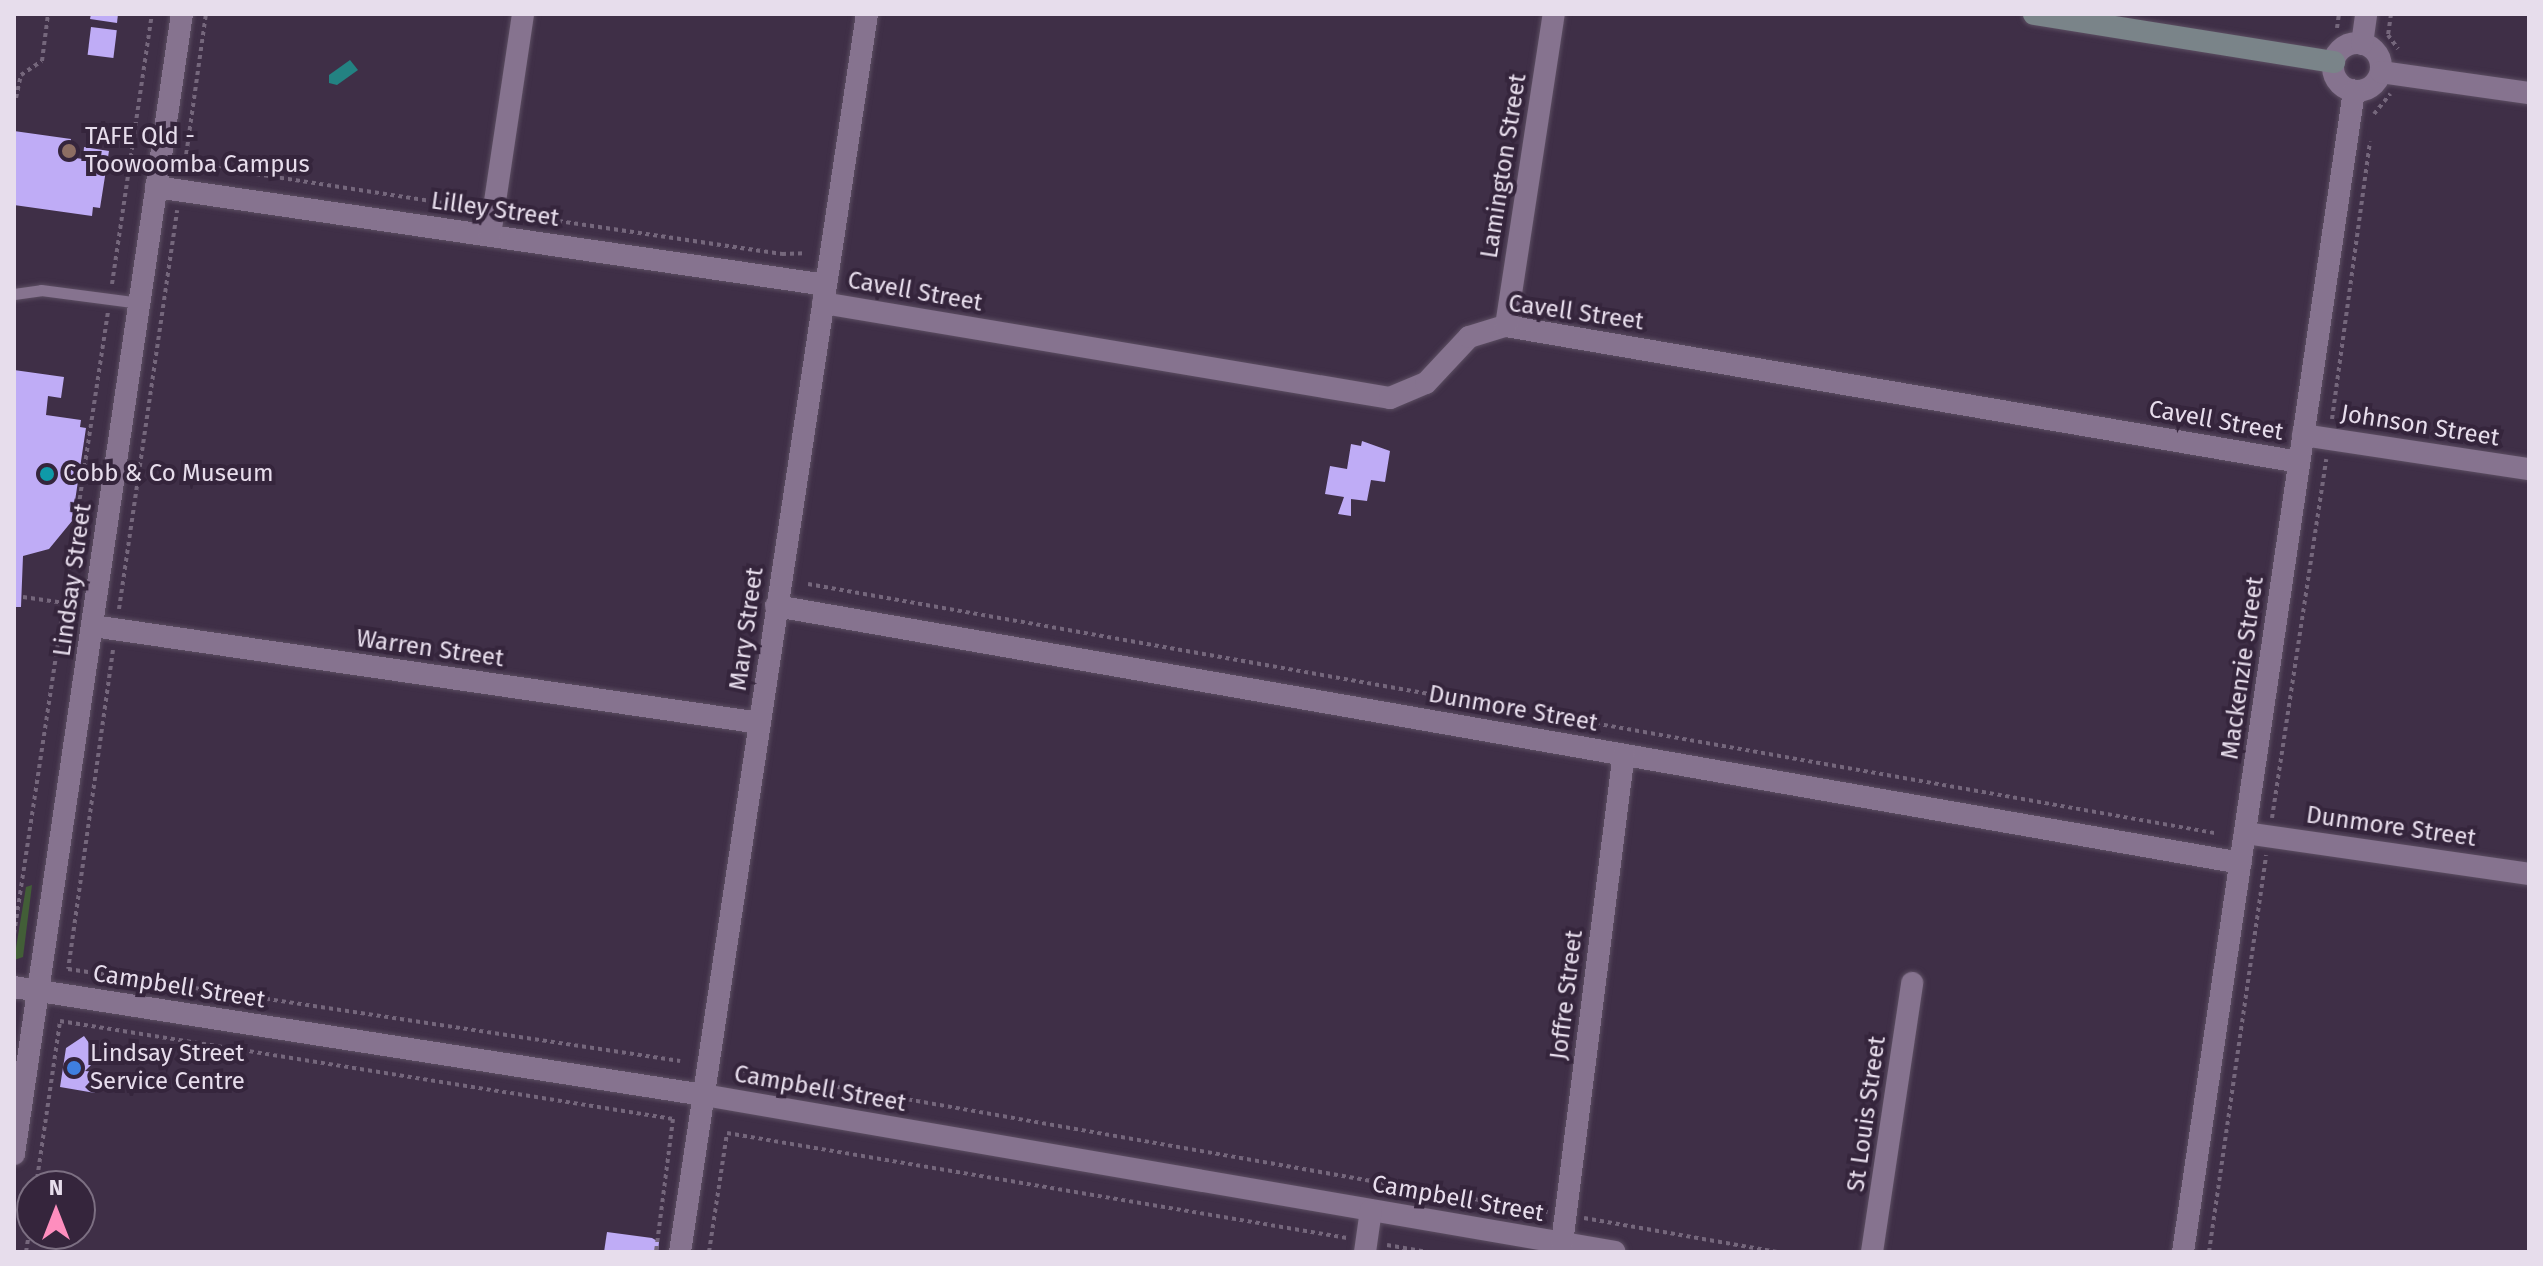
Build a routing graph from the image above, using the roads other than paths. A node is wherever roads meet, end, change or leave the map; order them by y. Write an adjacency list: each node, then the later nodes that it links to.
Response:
1 (182, 14): 12 (street, Lindsay Street)
2 (523, 14): 13 (street)
3 (867, 14): 15 (street, Mary Street)
4 (1554, 14): 17 (street, Lamington Street)
5 (2034, 14): 8 (main road)
6 (2366, 14): 7 (street)
7 (2362, 44): 8 (street); 9 (street)
8 (2334, 62): 10 (street)
9 (2381, 72): 10 (street); 11 (street)
10 (2354, 91): 18 (street, Mackenzie Street)
11 (2529, 93)
12 (156, 187): 13 (street, Lilley Street); 16 (street, Lindsay Street)
13 (490, 235): 15 (street, Lilley Street)
14 (14, 294): 16 (lane)
15 (824, 294): 17 (street, Cavell Street); 21 (street, Mary Street)
16 (140, 303): 22 (street, Lindsay Street)
17 (1506, 326): 19 (street, Cavell Street)
18 (2303, 435): 19 (street, Mackenzie Street); 20 (street, Johnson Street)
19 (2299, 462): 25 (street, Mackenzie Street)
20 (2529, 469)
21 (776, 606): 23 (street, Mary Street); 24 (street, Dunmore Street)
22 (93, 626): 23 (street, Warren Street); 30 (street, Lindsay Street)
23 (760, 723): 31 (street, Mary Street)
24 (1624, 755): 26 (street, Dunmore Street); 34 (street, Joffre Street)
25 (2245, 833): 26 (street, Mackenzie Street); 27 (street, Dunmore Street)
26 (2241, 863): 39 (street, Mackenzie Street)
27 (2529, 874)
28 (1912, 983): 38 (street, St Louis Street)
29 (14, 987): 30 (street, Campbell Street)
30 (37, 990): 31 (street, Campbell Street); 32 (street, Lindsay Street)
31 (704, 1095): 33 (street, Campbell Street); 36 (street, Mary Street)
32 (14, 1154)
33 (1371, 1210): 34 (street, Campbell Street); 35 (street)
34 (1562, 1243): 37 (street, Campbell Street)
35 (1366, 1247)
36 (680, 1252)
37 (1615, 1252)
38 (1872, 1252)
39 (2183, 1252)

